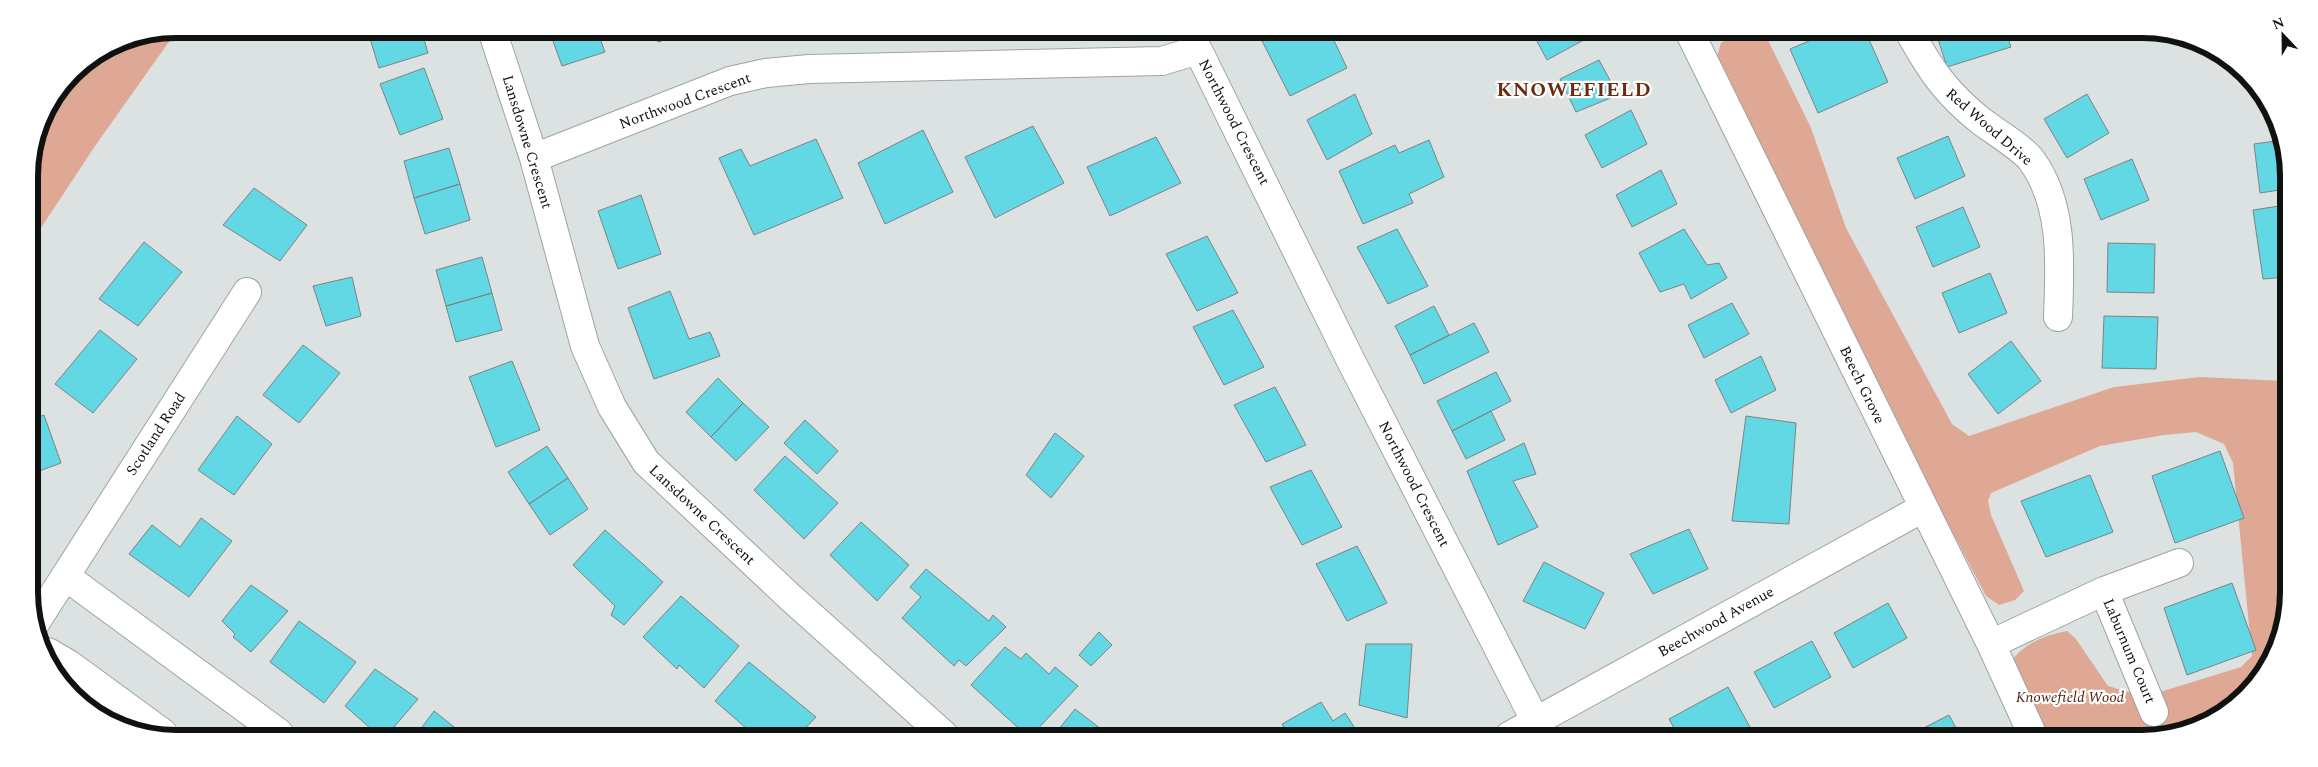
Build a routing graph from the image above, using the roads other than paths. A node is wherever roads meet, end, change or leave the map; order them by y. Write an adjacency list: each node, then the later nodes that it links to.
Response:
1 (495, 38): 5 (street, Lansdowne Crescent)
2 (1692, 38): 8 (street, Beech Grove)
3 (1913, 38): 7 (street, Red Wood Drive)
4 (1196, 41): 5 (street, Northwood Crescent); 16 (street, Northwood Crescent)
5 (534, 158): 21 (street, Lansdowne Crescent)
6 (247, 292): 10 (street, Scotland Road)
7 (2058, 316)
8 (1923, 508): 13 (street, Beech Grove); 16 (street, Beechwood Avenue)
9 (2179, 563): 11 (street, Laburnum Court)
10 (65, 576): 12 (street, Scotland Road); 20 (street)
11 (2104, 591): 13 (street, Laburnum Court); 15 (street, Laburnum Court)
12 (40, 616)
13 (1991, 644): 19 (street, Beech Grove)
14 (54, 656): 17 (street)
15 (2154, 712)
16 (1536, 722): 18 (street, Beechwood Avenue)
17 (155, 728)
18 (1522, 729)
19 (2030, 729)
20 (274, 730)
21 (938, 730)

